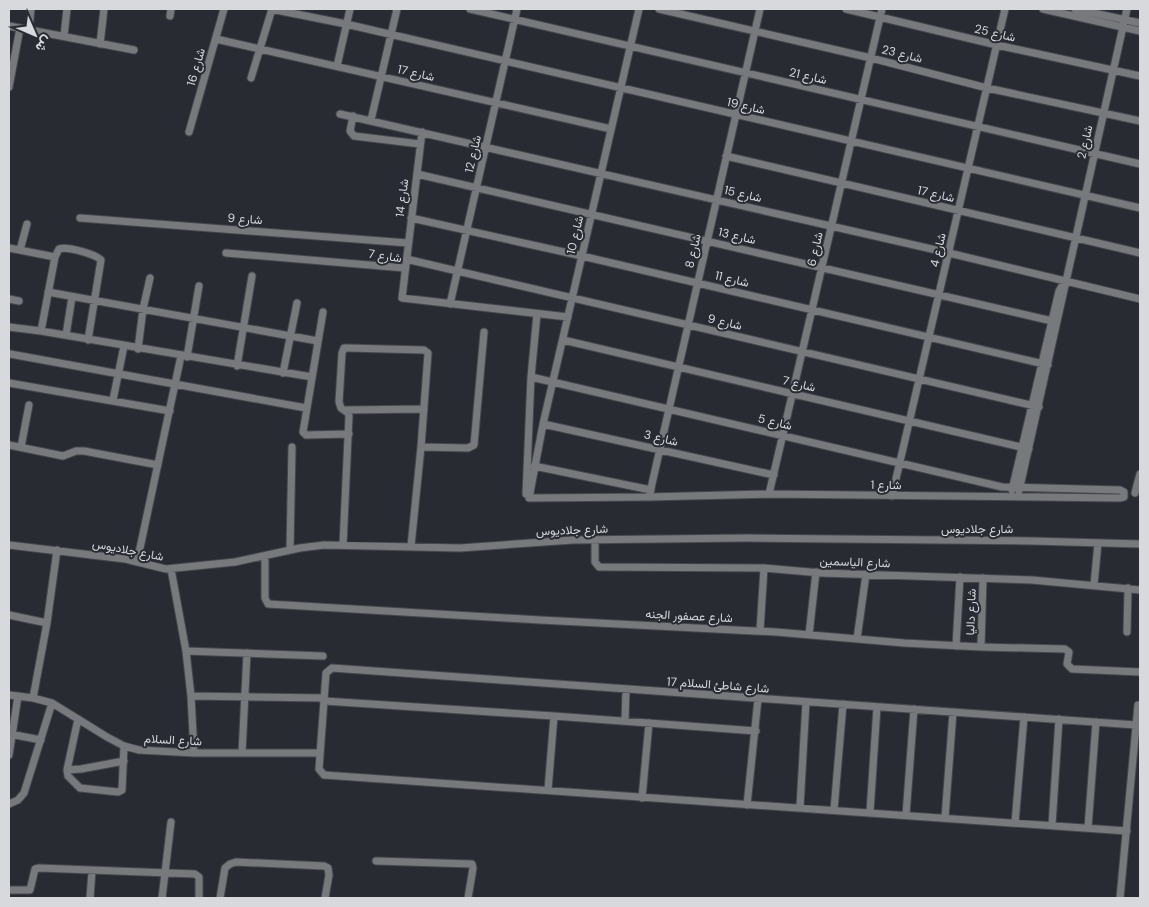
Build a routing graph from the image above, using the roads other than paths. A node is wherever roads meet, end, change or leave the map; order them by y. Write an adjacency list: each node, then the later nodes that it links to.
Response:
1 (31, 9): 27 (street)
2 (68, 9): 31 (street)
3 (104, 9): 33 (street)
4 (224, 9): 32 (street, شارع 16)
5 (272, 9): 19 (street, شارع 19); 36 (street)
6 (350, 9): 23 (street)
7 (397, 9): 30 (street)
8 (470, 9): 21 (street, شارع 21)
9 (518, 9): 21 (street, شارع 12)
10 (639, 9): 35 (street, شارع 10)
11 (659, 9): 28 (street, شارع 23)
12 (760, 9): 28 (street, شارع 8)
13 (846, 9): 20 (street, شارع 25)
14 (882, 9): 20 (street, شارع 6)
15 (1005, 9): 34 (street, شارع 4)
16 (1043, 9): 24 (street)
17 (1075, 9): 24 (street)
18 (1127, 9): 24 (street, شارع 2)
19 (299, 12): 23 (street, شارع 19)
20 (880, 17): 34 (street, شارع 25); 38 (street, شارع 6)
21 (515, 19): 35 (street, شارع 21); 39 (street, شارع 12)
22 (1140, 23): 24 (street)
23 (346, 24): 30 (street, شارع 19); 40 (street)
24 (1124, 24): 29 (street); 41 (street, شارع 2)
25 (9, 26): 26 (street)
26 (20, 28): 27 (street); 46 (street)
27 (29, 29): 31 (street)
28 (754, 31): 38 (street, شارع 23); 42 (street, شارع 8)
29 (1140, 31)
30 (391, 35): 39 (street, شارع 19); 43 (street)
31 (64, 36): 33 (street)
32 (216, 39): 36 (street, شارع 17); 59 (street, شارع 16)
33 (100, 44): 37 (street)
34 (997, 45): 41 (street, شارع 25); 47 (street, شارع 4)
35 (630, 46): 42 (street, شارع 21); 48 (street, شارع 10)
36 (260, 49): 40 (street, شارع 17); 45 (street)
37 (134, 50)
38 (871, 58): 47 (street, شارع 23); 49 (street, شارع 6)
39 (506, 61): 48 (street, شارع 19); 50 (street, شارع 12)
40 (337, 66): 43 (street, شارع 17)
41 (1114, 70): 44 (street, شارع 25); 51 (street, شارع 2)
42 (745, 73): 49 (street, شارع 21); 53 (street, شارع 8)
43 (381, 76): 50 (street, شارع 17); 55 (street)
44 (1140, 76)
45 (252, 78)
46 (9, 87)
47 (987, 88): 51 (street, شارع 23); 57 (street, شارع 4)
48 (620, 89): 53 (street, شارع 19); 58 (street, شارع 10)
49 (861, 99): 57 (street, شارع 21); 61 (street, شارع 6)
50 (496, 102): 58 (street, شارع 17); 63 (street, شارع 12)
51 (1104, 112): 56 (street, شارع 23); 64 (street, شارع 2)
52 (340, 114): 54 (street, شارع 15)
53 (736, 115): 61 (street, شارع 19); 65 (street, شارع 8)
54 (353, 116): 55 (street, شارع 15); 62 (street)
55 (371, 120): 60 (street, شارع 15)
56 (1140, 121)
57 (978, 127): 64 (street, شارع 21); 67 (street, شارع 4)
58 (611, 129): 68 (street, شارع 10)
59 (189, 132)
60 (422, 132): 62 (street, شارع 14); 63 (street, شارع 15)
61 (852, 142): 67 (street, شارع 19); 70 (street, شارع 6)
62 (420, 144): 69 (street, شارع 14)
63 (486, 146): 68 (street, شارع 15); 71 (street, شارع 12)
64 (1094, 154): 66 (street, شارع 21); 72 (street, شارع 2)
65 (726, 156): 70 (street, شارع 17); 73 (street, شارع 8)
66 (1140, 164)
67 (968, 168): 72 (street, شارع 19); 75 (street, شارع 4)
68 (601, 172): 73 (street, شارع 15); 76 (street, شارع 10)
69 (417, 174): 71 (street, شارع 13); 78 (street, شارع 14)
70 (842, 183): 75 (street, شارع 17); 80 (street, شارع 6)
71 (477, 188): 76 (street, شارع 13); 81 (street, شارع 12)
72 (1085, 195): 74 (street, شارع 19); 82 (street, شارع 2)
73 (716, 199): 80 (street, شارع 15); 83 (street, شارع 8)
74 (1140, 208)
75 (958, 211): 82 (street, شارع 17); 88 (street, شارع 4)
76 (592, 214): 83 (street, شارع 13); 90 (street, شارع 10)
77 (80, 218): 84 (street, شارع 9)
78 (411, 218): 81 (street, شارع 11); 84 (street, شارع 14)
79 (26, 224): 86 (street)
80 (832, 226): 88 (street, شارع 15); 94 (street, شارع 6)
81 (467, 229): 90 (street, شارع 11); 95 (street, شارع 12)
82 (1075, 238): 89 (street, شارع 17); 98 (street, شارع 2)
83 (707, 241): 94 (street, شارع 13); 99 (street, شارع 8)
84 (408, 242): 92 (street, شارع 14)
85 (9, 248): 86 (street)
86 (20, 250): 91 (street)
87 (226, 253): 93 (street, شارع 7)
88 (948, 253): 98 (street, شارع 15); 102 (street, شارع 4)
89 (1140, 253)
90 (582, 256): 99 (street, شارع 11); 104 (street, شارع 10)
91 (55, 257): 101 (street); 108 (street)
92 (406, 259): 93 (street, شارع 14); 95 (street, شارع 9)
93 (405, 268): 110 (street, شارع 7)
94 (822, 268): 102 (street, شارع 13); 112 (street, شارع 6)
95 (458, 271): 104 (street, شارع 9); 110 (street, شارع 12)
96 (252, 276): 120 (street)
97 (150, 278): 111 (street)
98 (1065, 280): 106 (street, شارع 15); 117 (street, شارع 2); 134 (street, شارع 2)
99 (698, 283): 112 (street, شارع 11); 118 (street, شارع 8)
100 (199, 286): 116 (street)
101 (48, 292): 103 (street); 121 (street)
102 (939, 295): 117 (street, شارع 13); 125 (street, شارع 4)
103 (72, 296): 108 (street); 123 (street)
104 (573, 298): 115 (street, شارع 10); 118 (street, شارع 9)
105 (9, 299): 107 (street)
106 (1140, 299)
107 (19, 301)
108 (95, 301): 111 (street); 126 (street)
109 (297, 303): 124 (street)
110 (450, 304): 114 (street, شارع 7)
111 (143, 309): 116 (street); 130 (street)
112 (812, 310): 125 (street, شارع 11); 131 (street, شارع 6)
113 (322, 312): 128 (street)
114 (537, 314): 115 (street, شارع 7); 140 (street)
115 (568, 317): 127 (street, شارع 10)
116 (194, 318): 120 (street); 133 (street)
117 (1052, 322): 134 (street, شارع 2)
118 (688, 325): 131 (street, شارع 9); 136 (street, شارع 8)
119 (9, 327): 121 (street)
120 (243, 327): 124 (street); 135 (street)
121 (41, 331): 123 (street)
122 (484, 332): 161 (street)
123 (66, 335): 126 (street)
124 (290, 335): 128 (street); 138 (street)
125 (929, 337): 134 (street, شارع 11); 141 (street, شارع 4)
126 (88, 340): 129 (street)
127 (563, 340): 136 (street, شارع 7); 142 (street, شارع 10)
128 (318, 341): 139 (street)
129 (124, 346): 130 (street); 137 (street)
130 (138, 349): 133 (street)
131 (803, 352): 141 (street, شارع 9); 145 (street, شارع 6)
132 (10, 354): 137 (street)
133 (184, 356): 135 (street); 144 (street)
134 (1045, 364): 148 (street, شارع 2)
135 (237, 366): 138 (street)
136 (679, 367): 145 (street, شارع 7); 151 (street, شارع 8)
137 (119, 373): 144 (street); 146 (street)
138 (283, 373): 139 (street)
139 (312, 377): 149 (street)
140 (531, 377): 142 (street, شارع 5); 175 (street)
141 (919, 379): 148 (street, شارع 9); 154 (street, شارع 4)
142 (553, 382): 151 (street, شارع 5); 155 (street, شارع 10)
143 (9, 383): 146 (street)
144 (176, 384): 149 (street); 153 (street)
145 (793, 394): 154 (street, شارع 7); 157 (street, شارع 6)
146 (113, 400): 153 (street)
147 (29, 405): 159 (street)
148 (1035, 406): 162 (street, شارع 2)
149 (306, 408): 156 (street)
150 (424, 409): 152 (street); 152 (street); 161 (street)
151 (669, 409): 157 (street, شارع 5); 163 (street, شارع 8)
152 (344, 410): 156 (street)
153 (170, 411): 165 (street)
154 (909, 421): 162 (street, شارع 7); 164 (street, شارع 4)
155 (543, 424): 163 (street, شارع 3); 166 (street, شارع 10)
156 (349, 434): 180 (street)
157 (783, 435): 164 (street, شارع 5); 168 (street, شارع 6)
158 (9, 445): 159 (street)
159 (21, 447): 165 (street)
160 (292, 447): 183 (street)
161 (421, 447): 181 (street)
162 (1026, 448): 169 (street, شارع 2)
163 (660, 449): 168 (street, شارع 3); 171 (street, شارع 8)
164 (899, 464): 169 (street, شارع 5); 173 (street, شارع 4)
165 (158, 465): 185 (street)
166 (534, 466): 171 (street); 175 (street, شارع 10)
167 (1140, 474): 170 (street)
168 (774, 475): 172 (street, شارع 6)
169 (1016, 488): 174 (street, شارع 2); 174 (street, شارع 1)
170 (1135, 493)
171 (650, 494): 172 (street, شارع 1); 175 (street, شارع 1)
172 (769, 494): 173 (street, شارع 1)
173 (892, 496): 174 (street, شارع 1)
174 (1014, 497)
175 (529, 498)
176 (595, 540): 177 (street, شارع جلاديوس); 181 (street, شارع جلاديوس); 186 (street, شارع الياسمين)
177 (1098, 543): 178 (street, شارع جلاديوس); 192 (street)
178 (1140, 544)
179 (9, 545): 182 (street, شارع جلاديوس)
180 (343, 545): 181 (street, شارع جلاديوس); 183 (street, شارع جلاديوس)
181 (411, 546)
182 (57, 550): 185 (street, شارع جلاديوس); 196 (street)
183 (290, 550): 184 (street, شارع جلاديوس)
184 (265, 556): 187 (street, شارع جلاديوس); 197 (street, شارع عصفور الجنه)
185 (137, 562): 187 (street, شارع جلاديوس)
186 (764, 568): 188 (street, شارع الياسمين); 197 (street)
187 (170, 569): 203 (street)
188 (816, 572): 189 (street, شارع الياسمين); 199 (street)
189 (866, 574): 190 (street, شارع الياسمين); 200 (street)
190 (960, 577): 191 (street, شارع الياسمين); 201 (street)
191 (983, 578): 192 (street, شارع الياسمين); 202 (street, شارع داليا)
192 (1094, 586): 193 (street, شارع الياسمين)
193 (1128, 588): 194 (street, شارع الياسمين); 198 (street)
194 (1140, 590)
195 (9, 615): 196 (street)
196 (47, 623): 212 (street)
197 (760, 631): 199 (street, شارع عصفور الجنه)
198 (1127, 632)
199 (809, 635): 200 (street, شارع عصفور الجنه)
200 (857, 639): 201 (street, شارع عصفور الجنه)
201 (956, 646): 202 (street, شارع عصفور الجنه)
202 (981, 647): 206 (street, شارع عصفور الجنه)
203 (186, 651): 204 (street); 210 (street)
204 (247, 653): 205 (street); 211 (street)
205 (323, 656)
206 (1140, 672)
207 (626, 689): 213 (street, شارع شاطئ السلام 17); 214 (street, شارع شاطئ السلام 17); 226 (street)
208 (9, 694): 209 (street, شارع السلام)
209 (18, 696): 212 (street, شارع السلام); 231 (street)
210 (191, 696): 211 (street); 234 (street)
211 (246, 697): 214 (street); 235 (street)
212 (33, 698): 216 (street, شارع السلام)
213 (758, 699): 215 (street, شارع شاطئ السلام 17); 230 (street)
214 (324, 700): 222 (street); 236 (street)
215 (806, 702): 217 (street, شارع شاطئ السلام 17); 244 (street)
216 (52, 703): 224 (street, شارع السلام); 232 (street)
217 (843, 704): 219 (street, شارع شاطئ السلام 17); 245 (street)
218 (1138, 705): 229 (street)
219 (877, 707): 220 (street, شارع شاطئ السلام 17); 246 (street)
220 (914, 709): 221 (street, شارع شاطئ السلام 17); 247 (street)
221 (953, 712): 223 (street, شارع شاطئ السلام 17); 248 (street)
222 (554, 716): 226 (street); 240 (street)
223 (1024, 717): 225 (street, شارع شاطئ السلام 17); 250 (street)
224 (78, 719): 233 (street, شارع السلام); 239 (street)
225 (1059, 719): 227 (street, شارع شاطئ السلام 17); 251 (street)
226 (625, 721): 228 (street)
227 (1096, 722): 229 (street, شارع شاطئ السلام 17); 252 (street)
228 (649, 723): 230 (street); 241 (street)
229 (1136, 725): 253 (street)
230 (756, 731): 243 (street)
231 (10, 734): 232 (street); 237 (street)
232 (41, 740): 242 (street)
233 (124, 746): 234 (street, شارع السلام); 238 (street)
234 (194, 753): 235 (street, شارع السلام)
235 (242, 753): 236 (street, شارع السلام)
236 (320, 753): 240 (street)
237 (9, 755)
238 (124, 761): 239 (street); 239 (street)
239 (66, 770)
240 (548, 790): 241 (street)
241 (642, 798): 243 (street)
242 (9, 804)
243 (747, 805): 244 (street)
244 (800, 807): 245 (street)
245 (834, 810): 246 (street)
246 (870, 812): 247 (street)
247 (906, 815): 248 (street)
248 (945, 818): 250 (street)
249 (171, 822): 256 (street)
250 (1015, 823): 251 (street)
251 (1052, 826): 252 (street)
252 (1088, 828): 253 (street)
253 (1127, 831): 264 (street)
254 (376, 861): 263 (street)
255 (92, 871): 256 (street); 257 (street); 258 (street)
256 (165, 872): 259 (street); 260 (street)
257 (9, 890)
258 (90, 898)
259 (162, 898)
260 (199, 898)
261 (220, 898): 262 (street)
262 (325, 898)
263 (468, 898)
264 (1120, 898)

